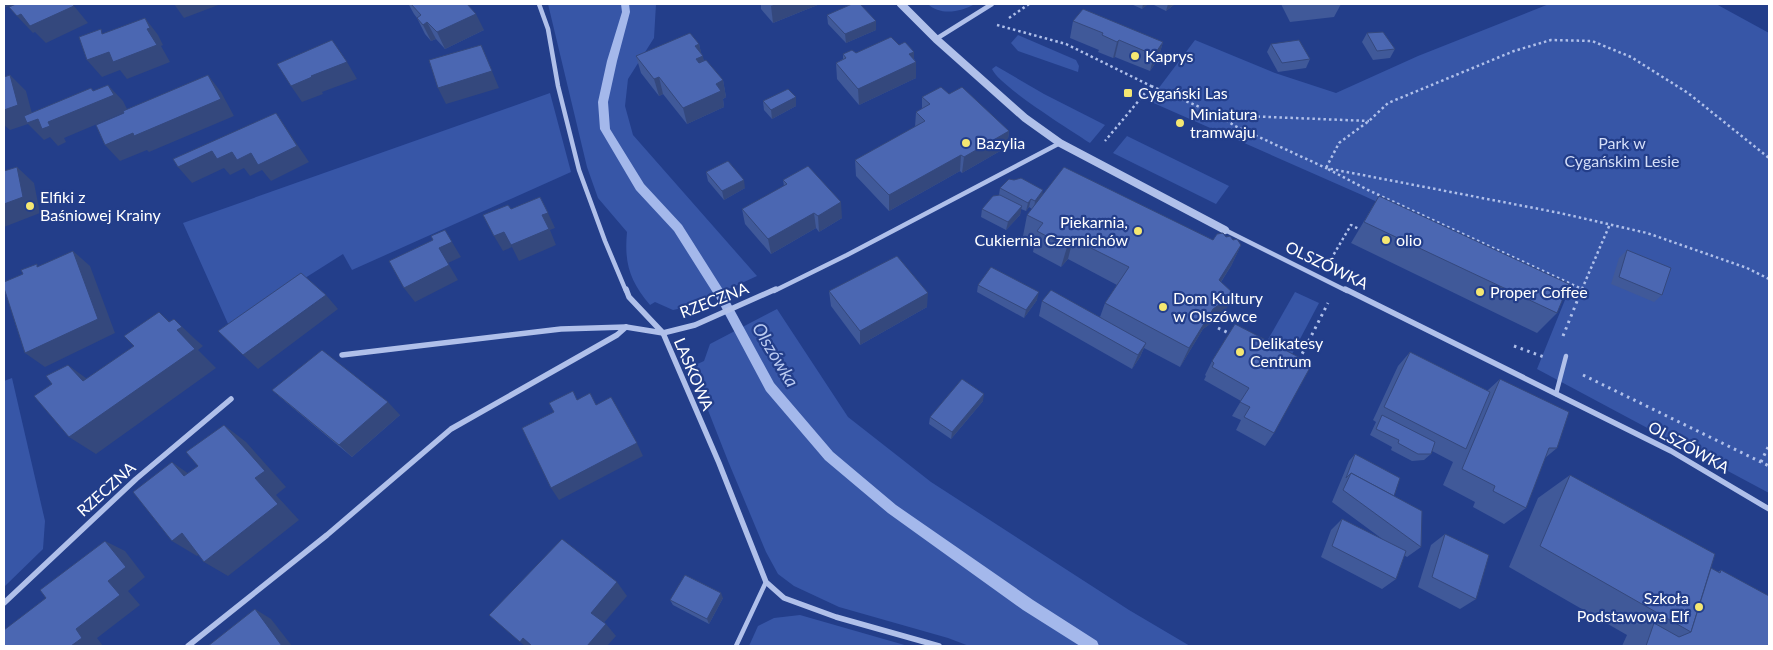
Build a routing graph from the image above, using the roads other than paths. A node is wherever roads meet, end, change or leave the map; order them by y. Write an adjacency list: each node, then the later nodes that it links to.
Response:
1 (539, 4): 8 (street, LASKOWA)
2 (901, 4): 4 (street, OLSZÓWKA)
3 (992, 4): 4 (street)
4 (936, 40): 5 (street, OLSZÓWKA)
5 (1060, 143): 6 (street, OLSZÓWKA); 8 (street, RZECZNA)
6 (1225, 230): 11 (street, OLSZÓWKA)
7 (626, 327): 8 (street, RZECZNA); 9 (street, RZECZNA); 16 (street)
8 (663, 333): 14 (street, LASKOWA)
9 (342, 355)
10 (1566, 356): 11 (lane)
11 (1556, 394): 13 (street, OLSZÓWKA)
12 (230, 399): 15 (street, RZECZNA)
13 (1769, 509)
14 (766, 582): 17 (lane); 18 (street, LASKOWA)
15 (4, 603)
16 (188, 646)
17 (736, 646)
18 (940, 646)

